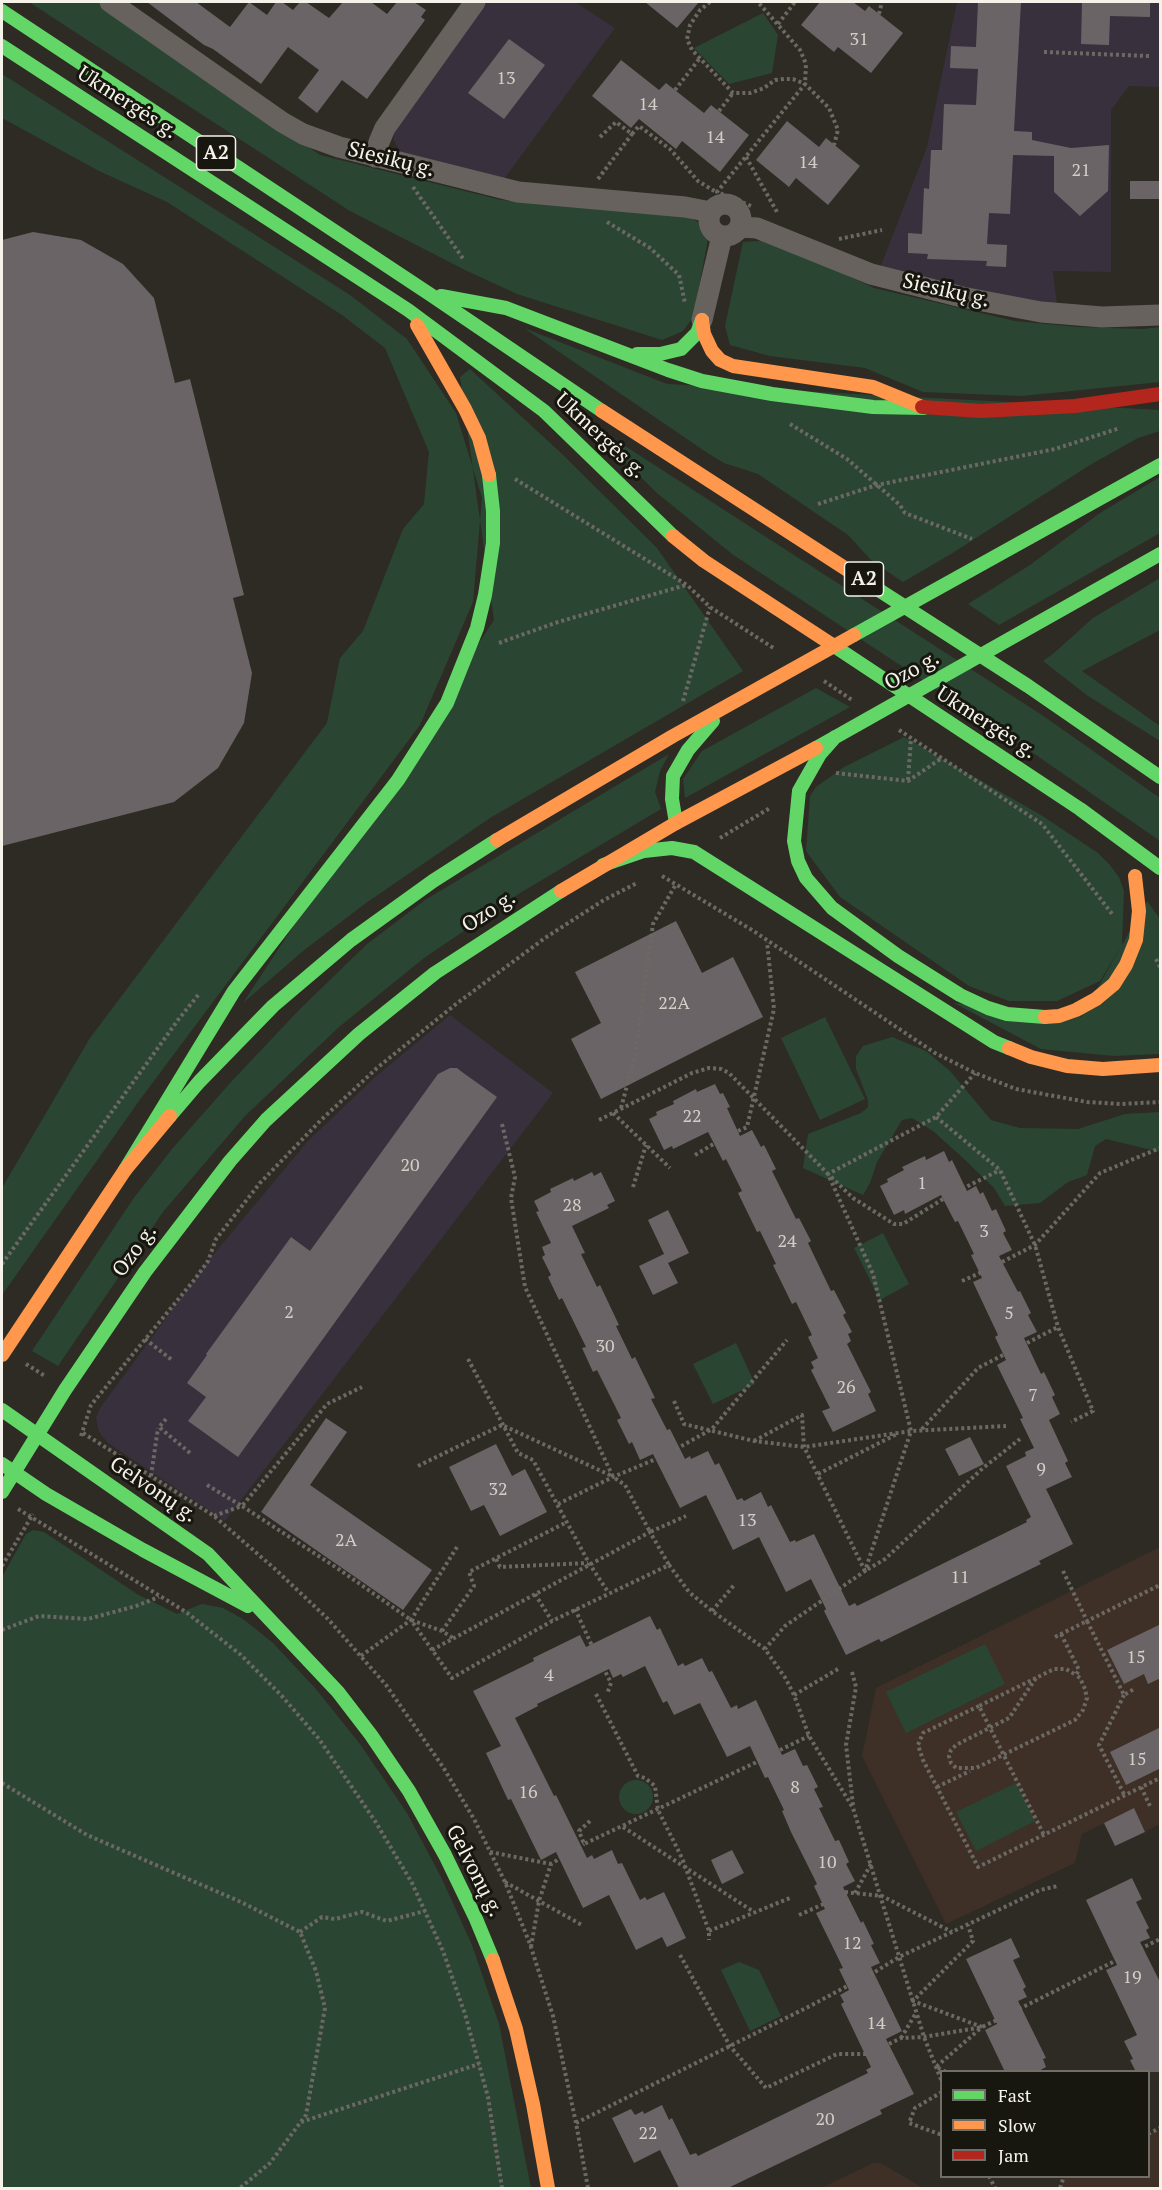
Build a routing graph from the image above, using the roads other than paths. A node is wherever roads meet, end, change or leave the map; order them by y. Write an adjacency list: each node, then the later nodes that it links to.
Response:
1 (110, 2): 5 (street, Siesikų g.)
2 (470, 4): 5 (street)
3 (2, 11): 8 (main road, Ukmergės g. / A2)
4 (2, 46): 9 (main road, Ukmergės g. / A2)
5 (375, 157): 6 (street, Siesikų g.)
6 (714, 202): 7 (street); 7 (street)
7 (731, 231): 10 (street, Siesikų g.); 11 (street)
8 (430, 294): 12 (main road); 19 (main road, Ukmergės g. / A2)
9 (408, 310): 20 (main road, Ukmergės g. / A2); 28 (main road)
10 (1161, 315)
11 (702, 320): 12 (main road); 14 (main road)
12 (631, 354): 14 (main road)
13 (1161, 394): 14 (main road)
14 (924, 408)
15 (1161, 465): 17 (main road)
16 (1161, 554): 18 (main road, Ozo g.)
17 (727, 706): 21 (main road); 28 (main road)
18 (835, 737): 21 (main road, Ozo g.); 24 (main road)
19 (1161, 777)
20 (1080, 809): 24 (main road); 25 (main road, Ukmergės g. / A2)
21 (676, 823): 22 (main road); 23 (main road, Ozo g.)
22 (694, 852): 23 (main road); 27 (main road)
23 (603, 865): 31 (main road, Ozo g.)
24 (1128, 867): 26 (main road)
25 (1161, 868)
26 (1154, 900)
27 (1161, 1065)
28 (126, 1170): 29 (main road)
29 (2, 1355)
30 (2, 1410): 31 (main road, Gelvonų g.)
31 (37, 1435): 33 (main road, Ozo g.); 35 (main road, Gelvonų g.)
32 (2, 1464): 33 (main road, Gelvonų g.)
33 (14, 1472): 34 (main road, Ozo g.); 35 (main road, Gelvonų g.)
34 (2, 1492)
35 (270, 1616): 36 (main road, Gelvonų g.)
36 (548, 2188)

